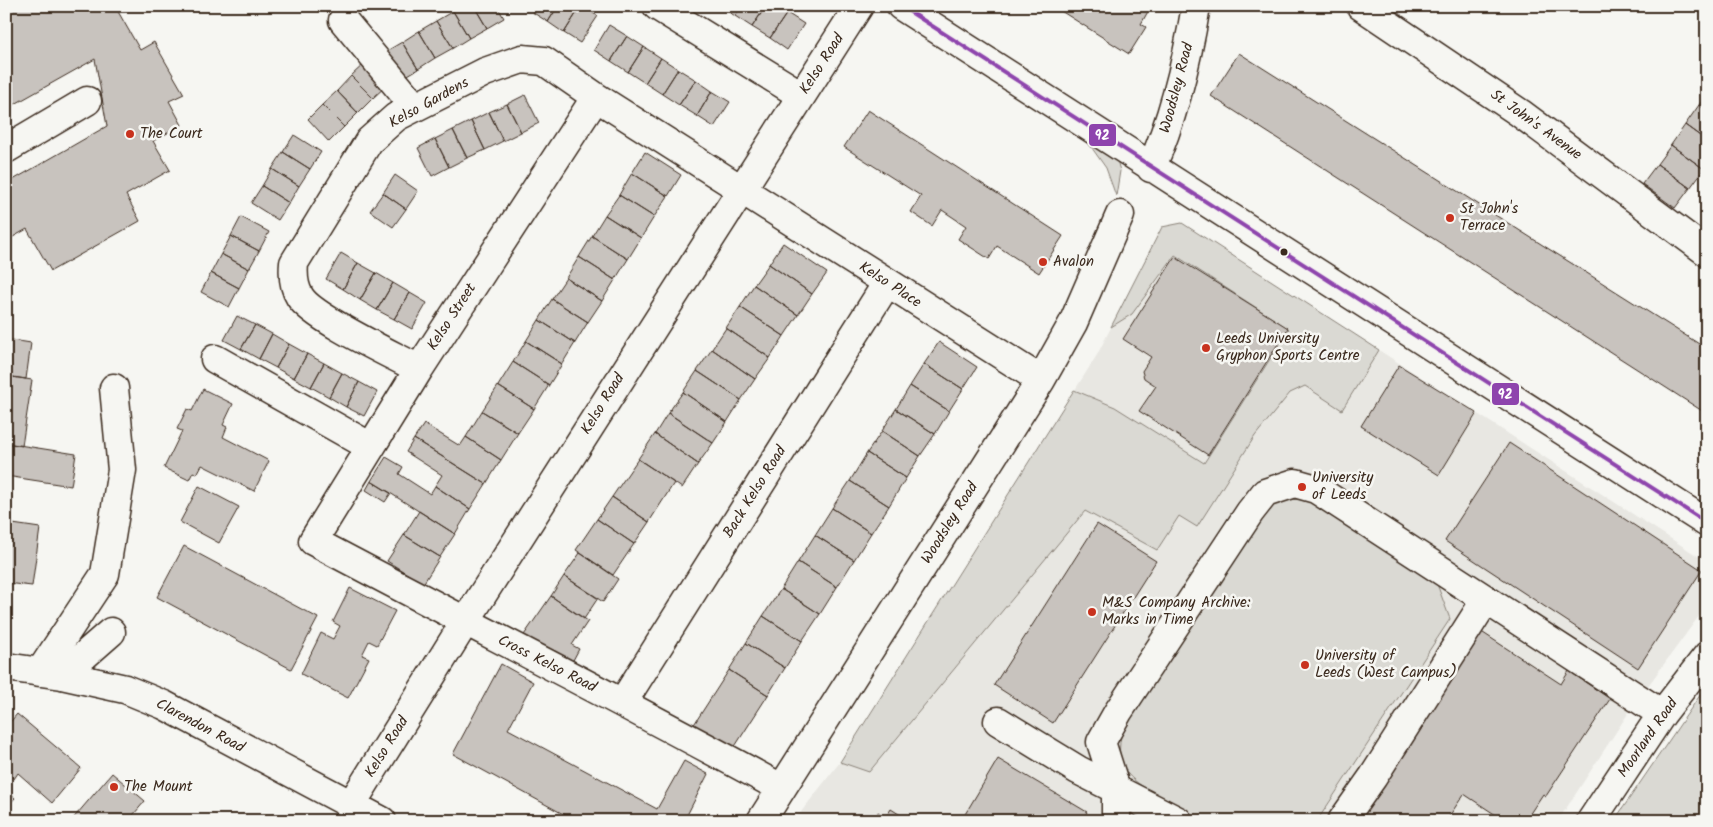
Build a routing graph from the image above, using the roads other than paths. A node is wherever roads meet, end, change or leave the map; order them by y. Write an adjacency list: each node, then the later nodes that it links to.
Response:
1 (657, 6): 7 (street)
2 (859, 6): 7 (street, Kelso Road)
3 (902, 6): 12 (street)
4 (1196, 6): 12 (street, Woodsley Road)
5 (1361, 6): 15 (street, St John's Avenue)
6 (342, 20): 10 (street)
7 (801, 94): 13 (street, Kelso Road)
8 (596, 97): 10 (street, Kelso Gardens); 13 (street, Kelso Gardens); 18 (street, Kelso Street)
9 (87, 101): 11 (street)
10 (415, 107): 18 (street, Kelso Gardens)
11 (6, 149)
12 (1151, 168): 22 (street)
13 (741, 188): 16 (street, Kelso Place); 25 (street, Kelso Road)
14 (1120, 215): 19 (street, Woodsley Road)
15 (1707, 252)
16 (887, 283): 19 (street, Kelso Place); 30 (street, Back Kelso Road)
17 (215, 359): 21 (street)
18 (419, 369): 21 (street, Kelso Street)
19 (1041, 380): 33 (street, Woodsley Road)
20 (114, 388): 29 (street)
21 (371, 447): 23 (street, Kelso Street)
22 (1707, 523)
23 (313, 541): 25 (street, Cross Kelso Road)
24 (1486, 601): 31 (street); 34 (street); 40 (street)
25 (464, 622): 30 (street, Cross Kelso Road); 35 (street, Kelso Road)
26 (111, 632): 29 (street)
27 (1707, 656): 31 (street, Moorland Road)
28 (6, 667): 29 (street, Clarendon Road)
29 (51, 673): 35 (street, Clarendon Road)
30 (623, 702): 33 (street, Cross Kelso Road)
31 (1662, 714): 41 (street, Moorland Road)
32 (998, 721): 34 (street)
33 (781, 788): 37 (street, Woodsley Road)
34 (1116, 789): 38 (street); 39 (street)
35 (351, 805): 36 (street, Clarendon Road)
36 (382, 821)
37 (762, 821)
38 (1116, 821)
39 (1178, 821)
40 (1342, 821)
41 (1591, 821)

